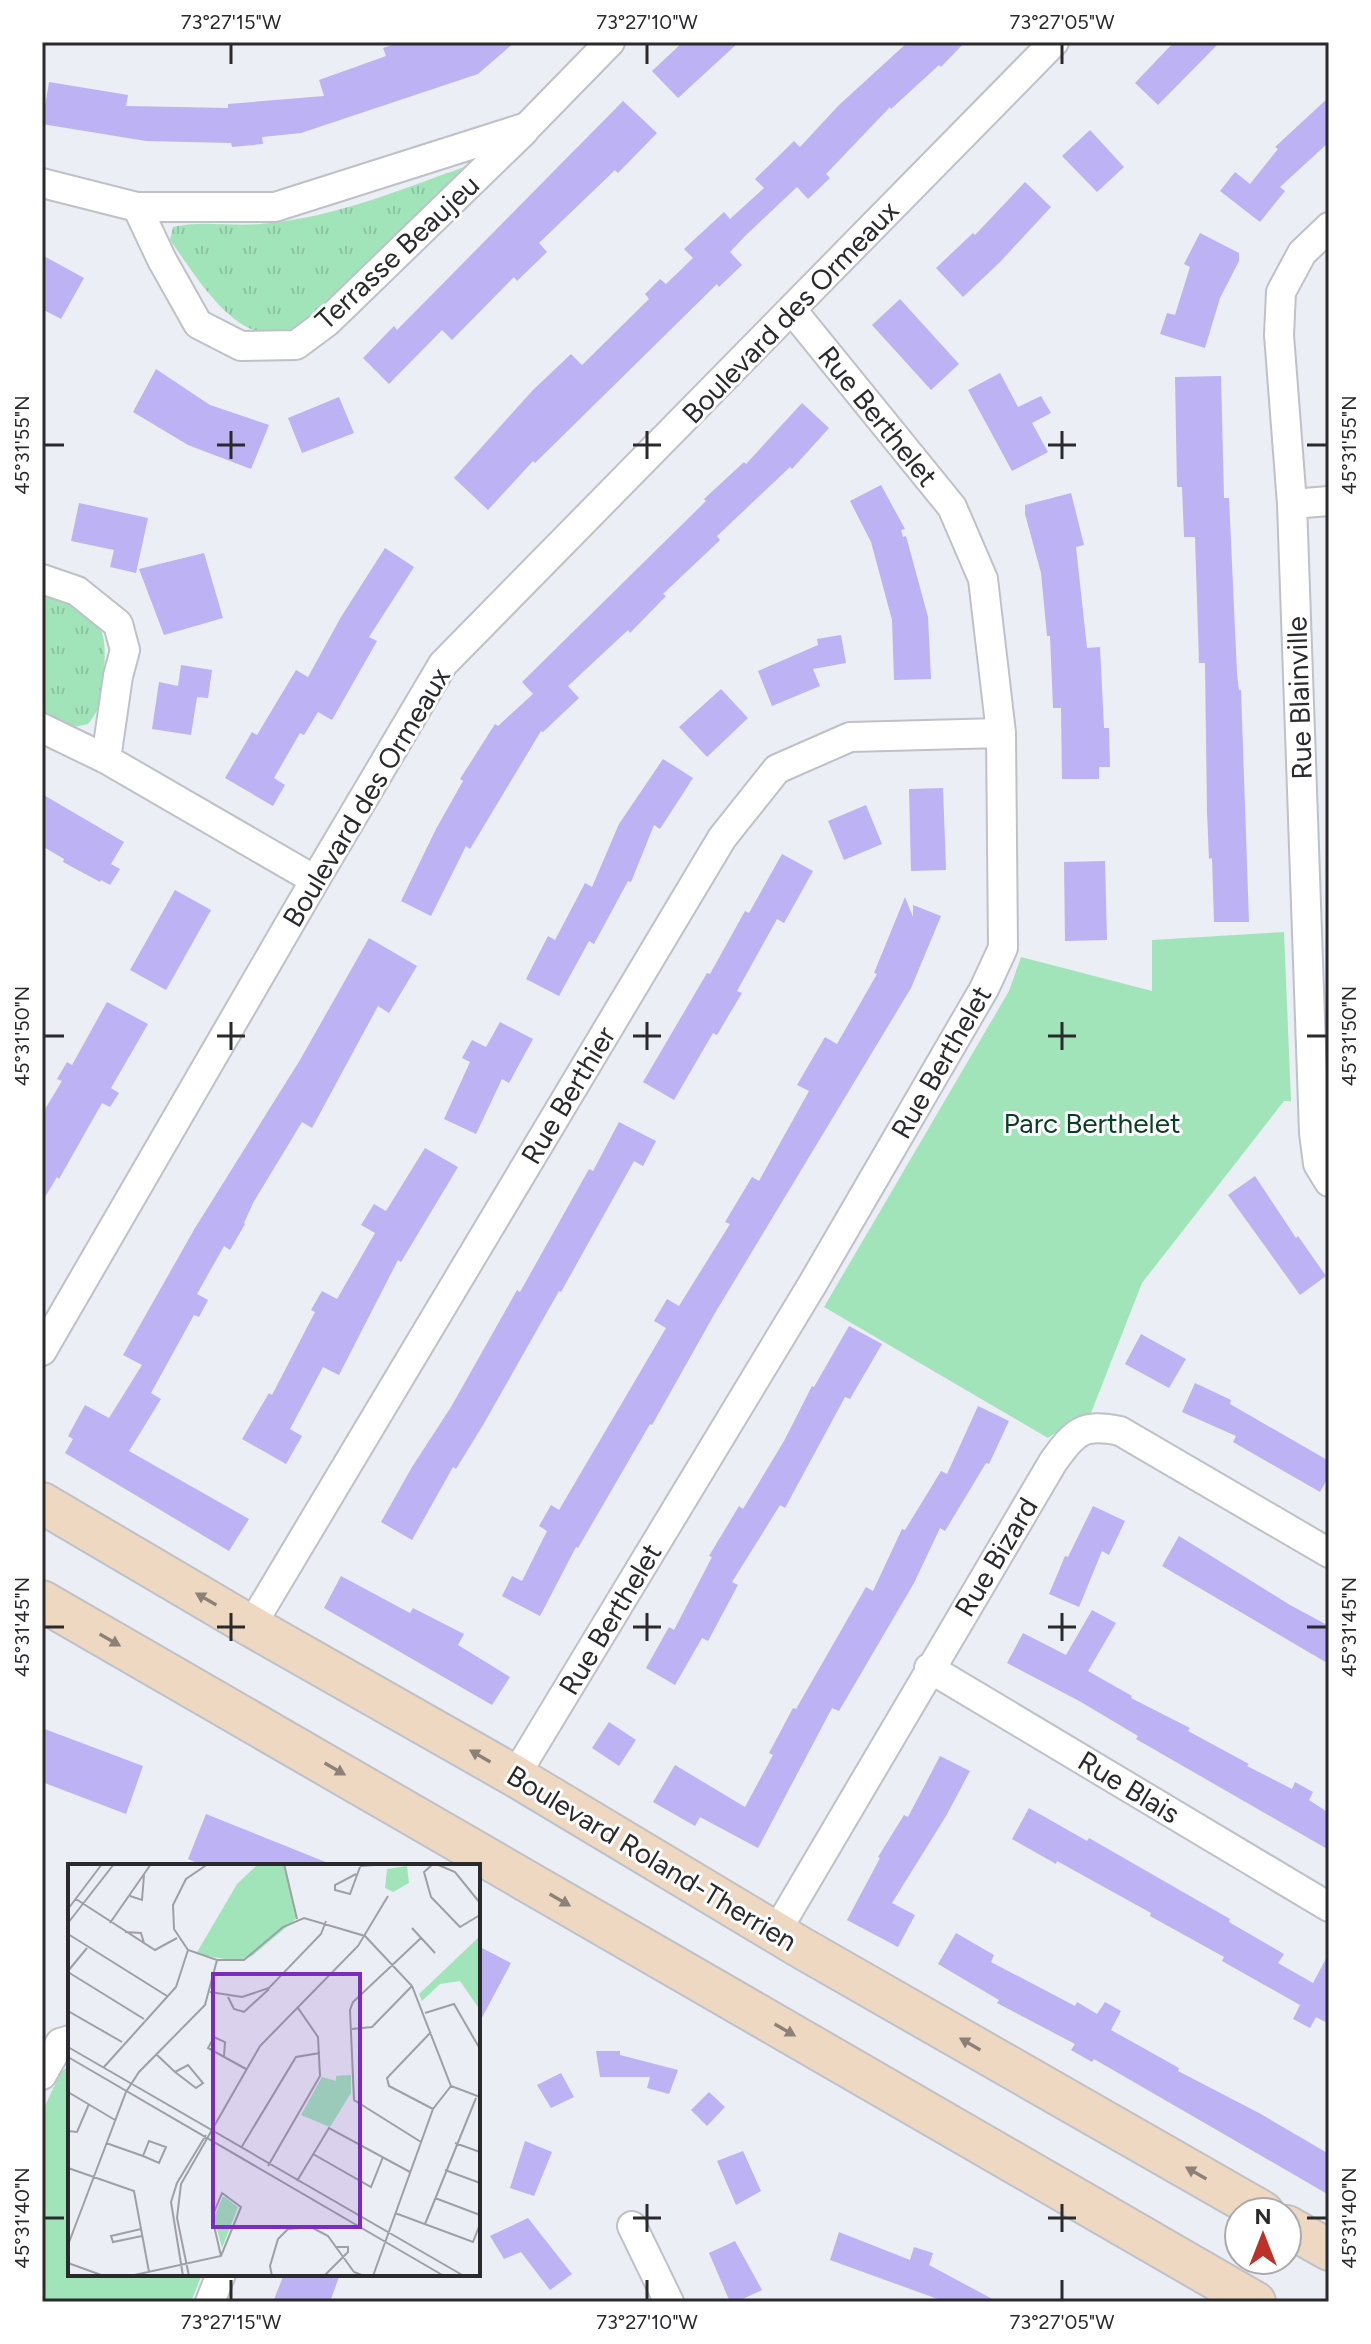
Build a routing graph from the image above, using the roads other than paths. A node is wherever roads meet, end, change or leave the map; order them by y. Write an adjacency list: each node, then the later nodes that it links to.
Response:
1 (610, 42): 3 (street, Terrasse Beaujeu)
2 (1054, 42): 7 (street, Boulevard des Ormeaux)
3 (527, 127): 5 (street, Terrasse Beaujeu); 5 (street, Terrasse Beaujeu)
4 (42, 183): 5 (street, Terrasse Beaujeu)
5 (137, 207)
6 (1329, 227): 9 (street, Rue Blainville)
7 (792, 310): 12 (street, Rue Berthelet); 14 (street, Boulevard des Ormeaux)
8 (1329, 501): 9 (street)
9 (1292, 504): 15 (street, Rue Blainville)
10 (42, 579): 13 (street)
11 (42, 728): 13 (street)
12 (1001, 733): 20 (street, Rue Berthier); 22 (street, Rue Berthelet)
13 (106, 759): 14 (street)
14 (315, 880): 16 (street, Boulevard des Ormeaux)
15 (1329, 1182)
16 (42, 1351)
17 (42, 1503): 20 (main road, Boulevard Roland-Therrien, one-way to 17)
18 (1329, 1553): 21 (street, Rue Bizard)
19 (42, 1601): 34 (main road, one-way to 34)
20 (251, 1626): 22 (main road, Boulevard Roland-Therrien, one-way to 20)
21 (929, 1668): 23 (street, Rue Blais); 24 (street, Rue Bizard)
22 (515, 1776): 24 (main road, Boulevard Roland-Therrien)
23 (1329, 1907)
24 (776, 1932): 27 (main road, Boulevard Roland-Therrien, one-way to 24)
25 (68, 2041): 26 (street)
26 (42, 2075)
27 (1235, 2196)
28 (632, 2226): 33 (street)
29 (1303, 2235): 30 (main road)
30 (1329, 2250)
31 (220, 2276): 32 (street)
32 (210, 2302)
33 (669, 2302)
34 (1255, 2302)

